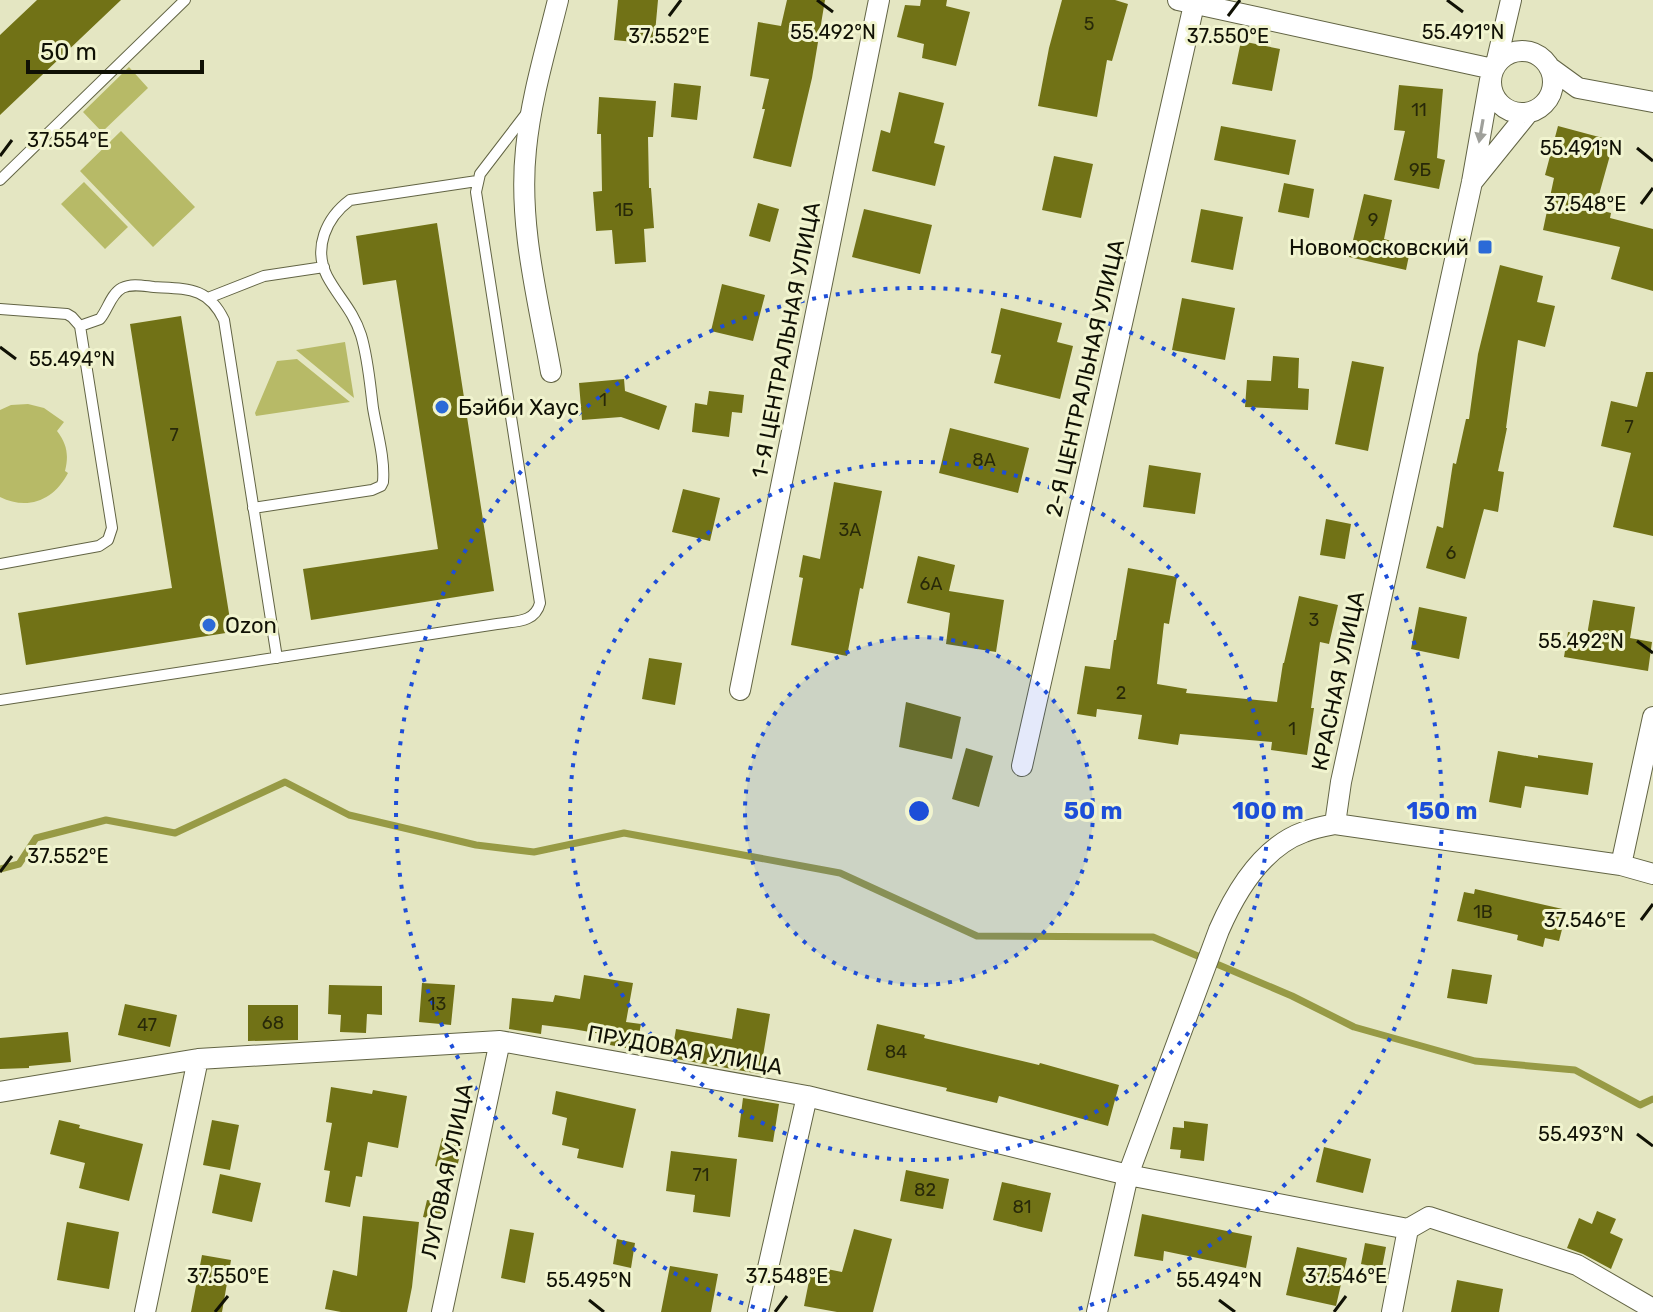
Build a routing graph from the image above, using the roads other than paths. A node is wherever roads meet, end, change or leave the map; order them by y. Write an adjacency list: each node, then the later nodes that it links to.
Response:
1 (185, 0): 14 (lane)
2 (558, 0): 12 (street)
3 (879, 0): 25 (street, 1-Я ЦЕНТРАЛЬНАЯ УЛИЦА)
4 (1189, 1): 8 (street); 28 (street, 2-Я ЦЕНТРАЛЬНАЯ УЛИЦА)
5 (1509, 7): 6 (street, КРАСНАЯ УЛИЦА); 8 (street, КРАСНАЯ УЛИЦА)
6 (1520, 51): 7 (street); 8 (street)
7 (1549, 67): 9 (street); 10 (street)
8 (1493, 71): 13 (street); 16 (street, КРАСНАЯ УЛИЦА, one-way to 16)
9 (1578, 88): 10 (street); 11 (street)
10 (1547, 100): 13 (street)
11 (1653, 102)
12 (532, 106): 15 (lane); 21 (street)
13 (1528, 113): 16 (street, КРАСНАЯ УЛИЦА)
14 (0, 180)
15 (477, 181): 17 (lane); 24 (lane)
16 (1472, 182): 29 (street, КРАСНАЯ УЛИЦА)
17 (324, 267): 18 (lane); 22 (lane)
18 (208, 298): 20 (lane); 22 (lane)
19 (0, 309): 20 (lane)
20 (80, 326): 23 (lane)
21 (551, 372)
22 (253, 508): 24 (lane)
23 (0, 564)
24 (277, 658): 26 (lane)
25 (740, 690)
26 (0, 700)
27 (1653, 717): 30 (street)
28 (1022, 766)
29 (1335, 824): 30 (street); 36 (street)
30 (1621, 865): 31 (street)
31 (1653, 874)
32 (500, 1041): 33 (street, ПРУДОВАЯ УЛИЦА); 35 (street, ПРУДОВАЯ УЛИЦА); 40 (street, ЛУГОВАЯ УЛИЦА)
33 (198, 1059): 34 (street, ПРУДОВАЯ УЛИЦА); 39 (street)
34 (0, 1092)
35 (807, 1096): 36 (street, ПРУДОВАЯ УЛИЦА); 41 (street)
36 (1128, 1175): 37 (street, ПРУДОВАЯ УЛИЦА); 42 (street)
37 (1408, 1229): 38 (street); 43 (street)
38 (1653, 1309)
39 (145, 1312)
40 (442, 1312)
41 (758, 1312)
42 (1097, 1312)
43 (1392, 1312)

